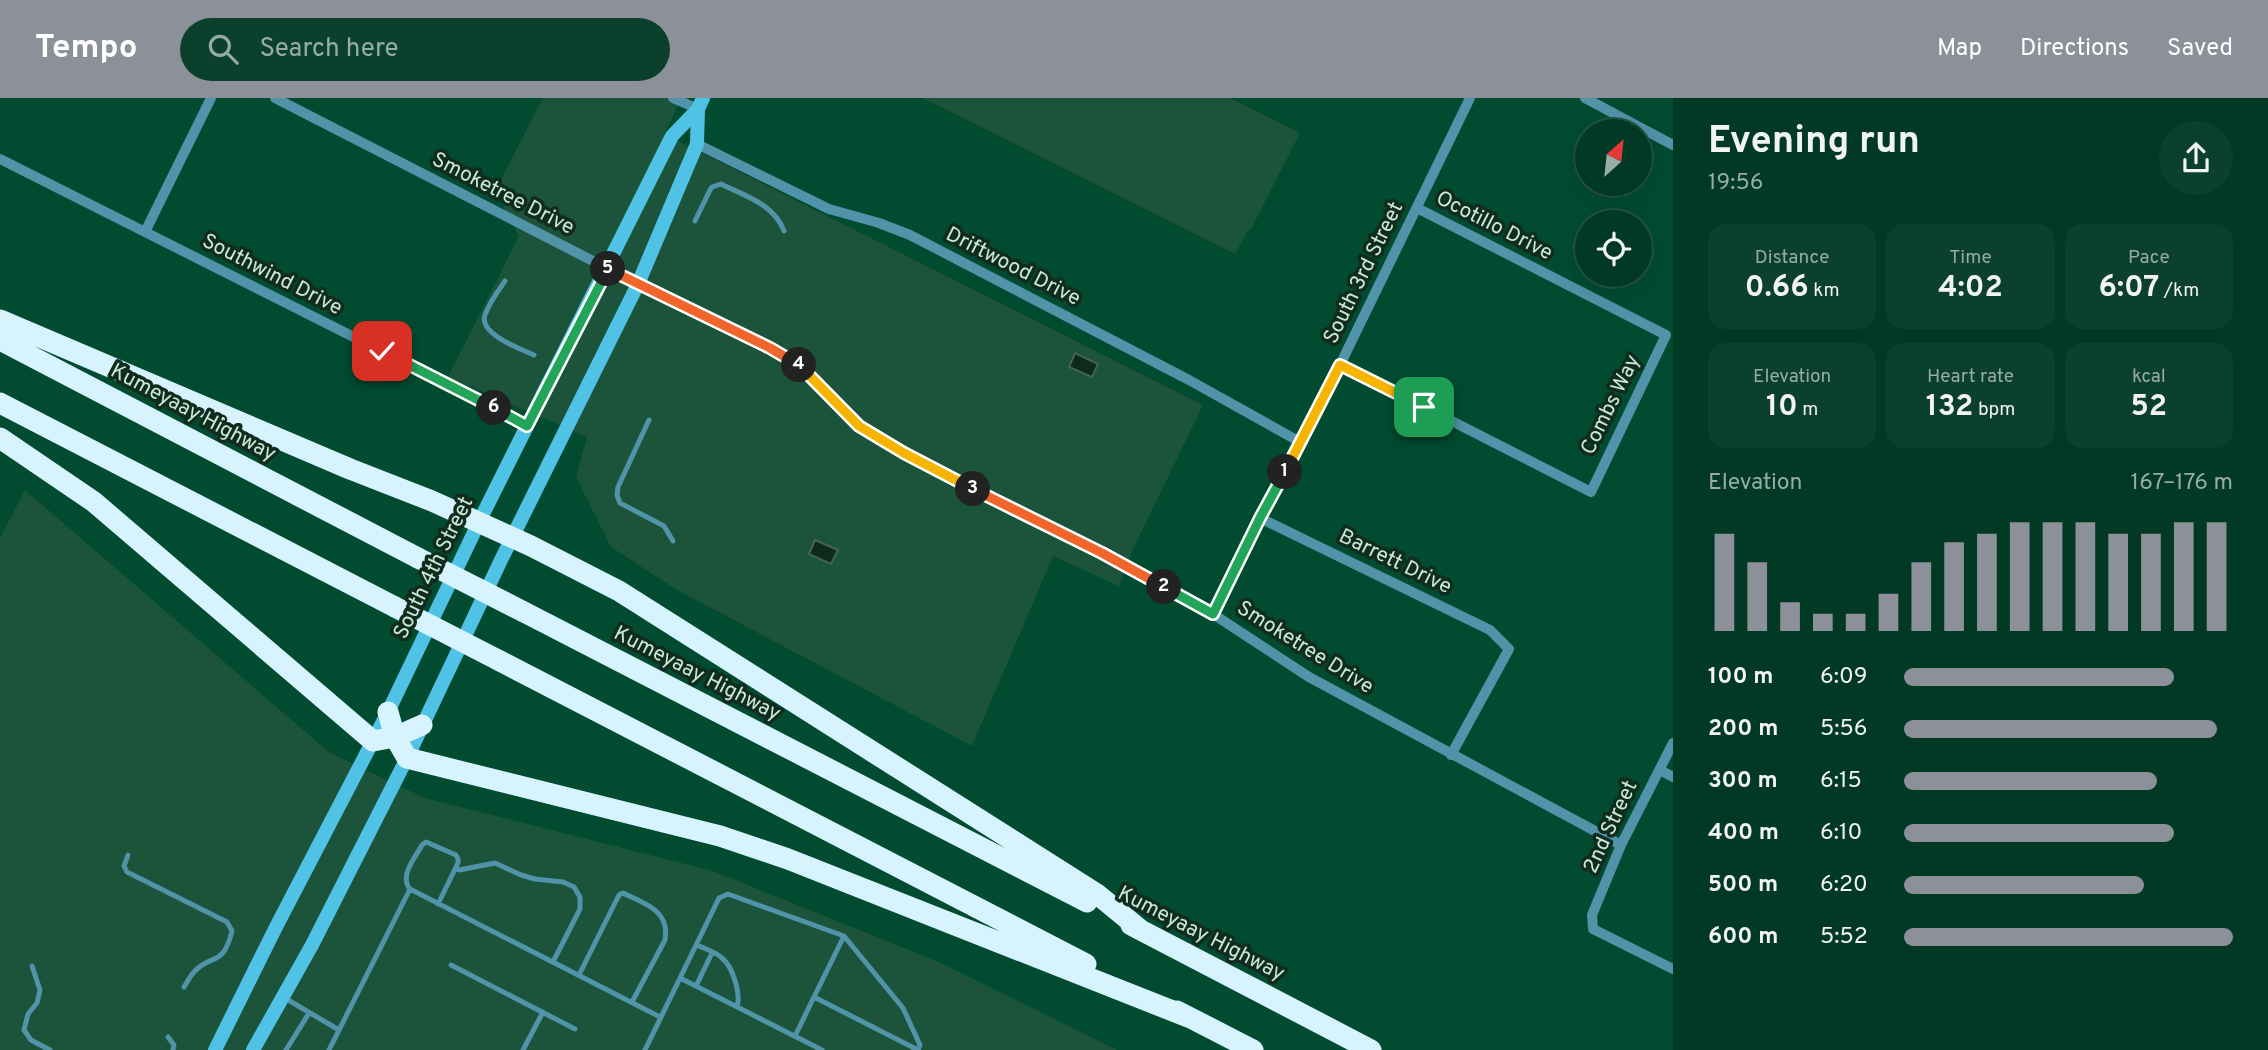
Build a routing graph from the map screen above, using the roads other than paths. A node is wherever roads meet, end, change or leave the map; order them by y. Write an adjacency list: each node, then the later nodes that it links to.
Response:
1 (211, 98): 13 (street)
2 (275, 98): 14 (street, Smoketree Drive)
3 (673, 98): 6 (street)
4 (1470, 98): 10 (street, South 3rd Street)
5 (1585, 98): 8 (street)
6 (700, 104): 7 (main road); 14 (main road, South 4th Street)
7 (697, 144): 16 (main road); 26 (street, Driftwood Drive)
8 (1673, 145)
9 (0, 159): 13 (street, Southwind Drive)
10 (1417, 208): 18 (street, Ocotillo Drive); 21 (street, South 3rd Street)
11 (695, 221): 12 (lane)
12 (784, 231)
13 (145, 232): 24 (street, Southwind Drive)
14 (607, 268): 16 (street, Smoketree Drive); 24 (main road, South 4th Street)
15 (505, 281): 20 (lane)
16 (638, 284): 29 (main road); 31 (street, Smoketree Drive)
17 (0, 320): 28 (highway)
18 (1666, 335): 21 (street, Combs Way)
19 (0, 340): 46 (highway, Kumeyaay Highway, bridge)
20 (534, 355)
21 (1340, 365): 26 (street, South 3rd Street)
22 (0, 403): 65 (highway, bridge)
23 (649, 420): 30 (lane)
24 (527, 426): 28 (main road, South 4th Street)
25 (0, 438): 35 (highway)
26 (1302, 443): 27 (street, South 3rd Street)
27 (1260, 518): 31 (street, South 3rd Street); 37 (street, Barrett Drive)
28 (479, 522): 29 (highway); 32 (main road, South 4th Street)
29 (512, 537): 33 (main road); 46 (highway)
30 (673, 541)
31 (1213, 614): 37 (street, Smoketree Drive)
32 (388, 712): 34 (highway); 35 (main road, South 4th Street)
33 (422, 725): 34 (highway); 38 (main road)
34 (395, 737): 35 (highway); 38 (highway)
35 (373, 741): 72 (main road, South 4th Street)
36 (1673, 743): 39 (street, 2nd Street)
37 (1451, 755): 41 (street, Smoketree Drive)
38 (407, 758): 58 (main road); 65 (highway)
39 (1660, 770): 40 (street); 41 (street, 2nd Street)
40 (1673, 776)
41 (1621, 845): 53 (street, 2nd Street)
42 (128, 855): 57 (lane)
43 (456, 868): 44 (lane); 45 (lane); 50 (lane)
44 (410, 889): 45 (lane); 67 (lane)
45 (438, 904): 50 (lane)
46 (1142, 931): 81 (highway, Kumeyaay Highway)
47 (844, 936): 48 (lane); 59 (lane); 79 (lane)
48 (696, 945): 49 (lane); 55 (lane)
49 (712, 953): 56 (lane); 61 (lane)
50 (553, 962): 54 (lane)
51 (452, 965): 62 (lane)
52 (32, 966): 70 (lane)
53 (1673, 969)
54 (579, 975): 60 (lane); 60 (lane)
55 (680, 978): 56 (lane); 64 (lane)
56 (696, 986): 61 (lane)
57 (184, 987)
58 (283, 997): 63 (lane); 73 (main road)
59 (814, 997): 68 (lane); 79 (lane)
60 (632, 1002): 64 (lane)
61 (737, 1007): 68 (lane)
62 (543, 1012): 66 (lane); 76 (lane)
63 (309, 1013): 67 (lane); 74 (lane)
64 (660, 1017): 77 (lane)
65 (1188, 1017): 80 (highway)
66 (575, 1028)
67 (339, 1030): 75 (lane)
68 (794, 1036): 78 (lane)
69 (168, 1037): 71 (lane)
70 (51, 1050)
71 (173, 1050)
72 (215, 1050)
73 (253, 1050)
74 (286, 1050)
75 (329, 1050)
76 (523, 1050)
77 (645, 1050)
78 (822, 1050)
79 (918, 1050)
80 (1253, 1050)
81 (1371, 1050)

